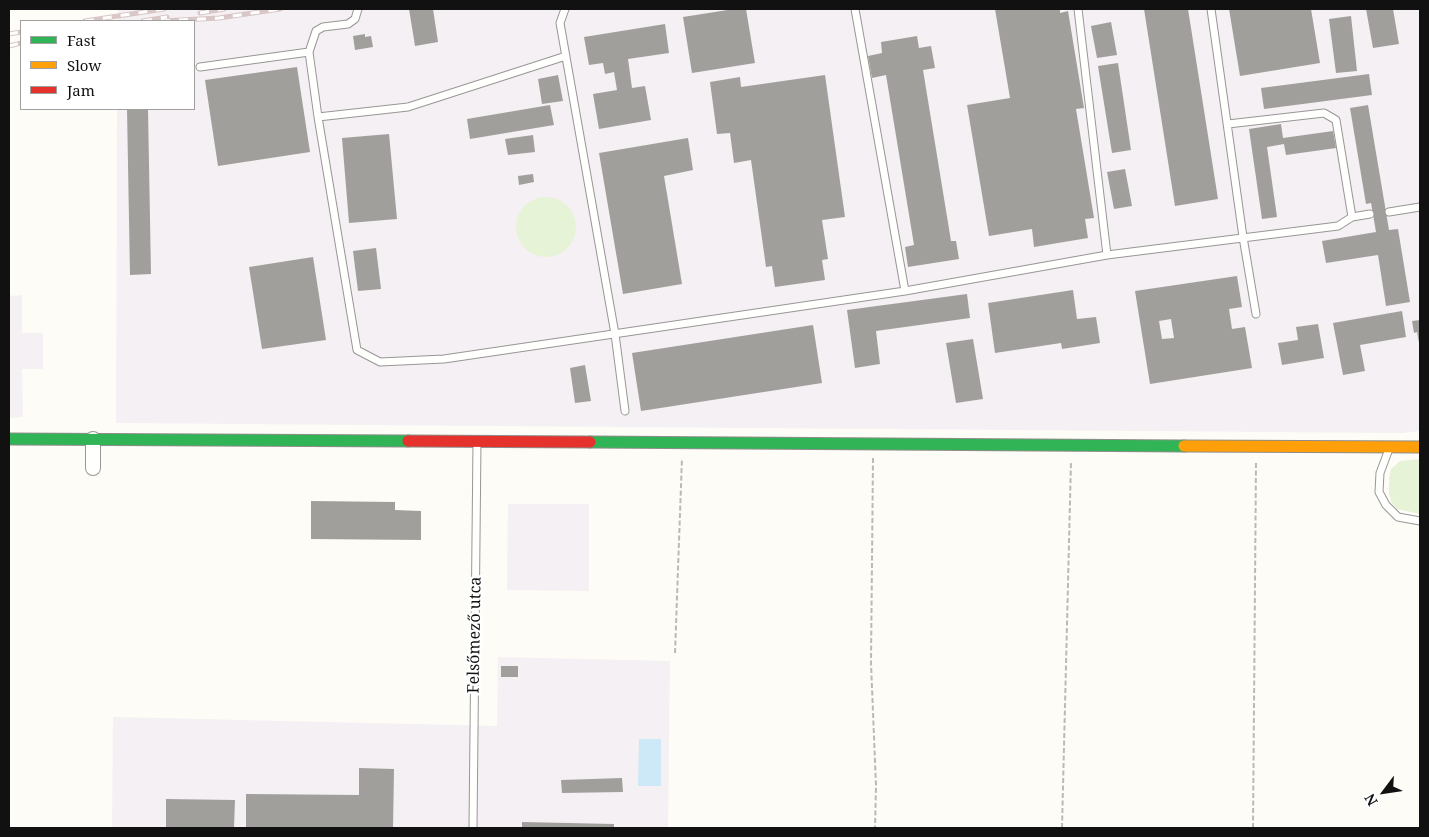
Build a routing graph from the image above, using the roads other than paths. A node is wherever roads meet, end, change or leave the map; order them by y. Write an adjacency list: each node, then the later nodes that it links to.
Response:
1 (358, 9): 6 (lane)
2 (565, 9): 7 (lane)
3 (855, 9): 17 (lane)
4 (1078, 9): 16 (lane)
5 (1211, 9): 10 (lane)
6 (309, 52): 8 (lane); 9 (lane)
7 (566, 56): 9 (lane); 19 (lane)
8 (200, 67)
9 (318, 117): 19 (lane)
10 (1228, 124): 14 (lane); 15 (lane)
11 (1420, 208): 12 (lane)
12 (1389, 212)
13 (1370, 214): 14 (lane)
14 (1352, 217): 15 (lane)
15 (1243, 237): 16 (lane); 18 (lane)
16 (1108, 255): 17 (lane)
17 (905, 291): 19 (lane)
18 (1256, 314)
19 (615, 334): 20 (lane)
20 (624, 411)
21 (9, 439): 22 (street)
22 (93, 440): 23 (street); 26 (street)
23 (477, 442): 24 (street); 28 (lane, Felsőmező utca)
24 (1390, 447): 25 (street); 27 (lane)
25 (1420, 447)
26 (93, 468)
27 (1420, 521)
28 (473, 828)

